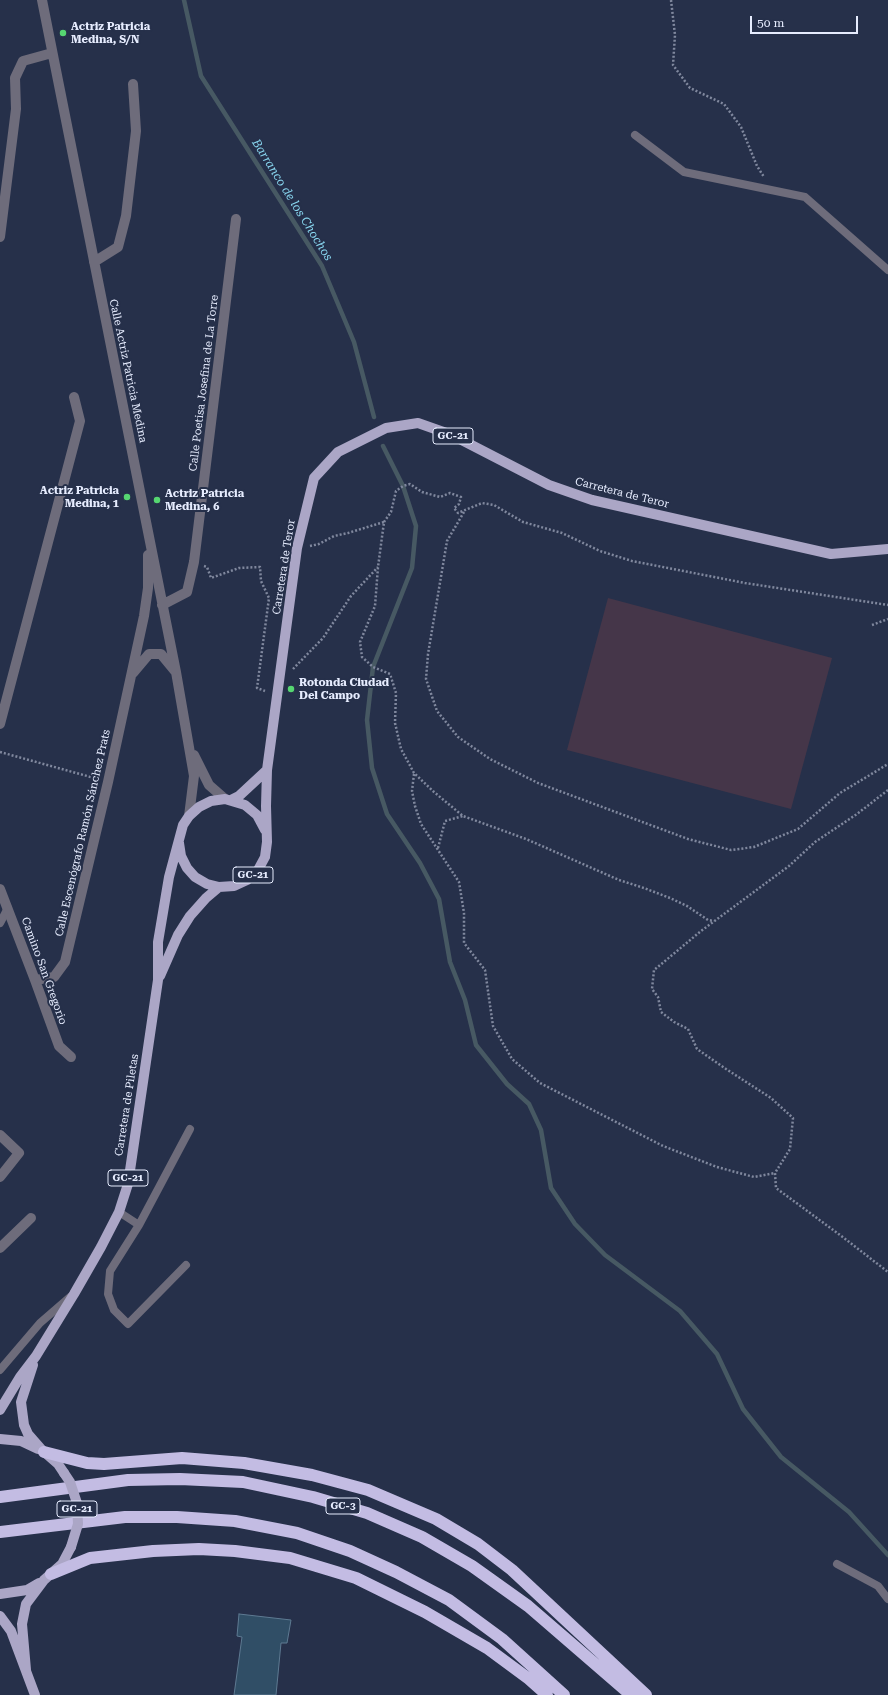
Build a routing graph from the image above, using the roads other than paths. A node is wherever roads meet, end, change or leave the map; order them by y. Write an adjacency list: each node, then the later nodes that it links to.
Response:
1 (42, 0): 2 (street, Calle Actriz Patricia Medina)
2 (52, 53): 6 (street); 7 (street, Calle Actriz Patricia Medina)
3 (133, 84): 7 (street)
4 (636, 135): 8 (lane)
5 (236, 219): 12 (street, Calle Poetisa Josefina de La Torre)
6 (0, 237)
7 (94, 262): 10 (street, Calle Actriz Patricia Medina)
8 (888, 270)
9 (74, 397): 15 (street)
10 (147, 526): 12 (street, Calle Actriz Patricia Medina); 14 (street, Calle Escenógrafo Ramón Sánchez Prats)
11 (888, 549): 17 (main road, Carretera de Teror / GC-21)
12 (162, 605): 13 (street, Calle Actriz Patricia Medina)
13 (176, 672): 14 (street, Calle Escenógrafo Ramón Sánchez Prats); 16 (street, Calle Actriz Patricia Medina)
14 (132, 674): 26 (street, Calle Escenógrafo Ramón Sánchez Prats)
15 (0, 724)
16 (189, 747): 18 (street, Calle Actriz Patricia Medina); 19 (street, Calle Actriz Patricia Medina)
17 (267, 770): 18 (main road, GC-21); 20 (main road, GC-21)
18 (228, 800): 19 (main road, GC-21); 20 (main road, GC-21)
19 (189, 816): 21 (main road, GC-21)
20 (267, 842): 22 (main road, GC-21)
21 (179, 843): 22 (main road, GC-21); 27 (main road, GC-21)
22 (219, 887): 27 (main road, GC-21)
23 (0, 889): 24 (street, Camino San Gregorio)
24 (8, 908): 25 (lane); 26 (street, Camino San Gregorio)
25 (0, 923)
26 (35, 980): 28 (street, Camino San Gregorio)
27 (158, 980): 32 (main road, Carretera de Piletas / GC-21)
28 (71, 1056)
29 (190, 1129): 34 (lane)
30 (0, 1136): 31 (street)
31 (0, 1177)
32 (119, 1212): 34 (lane); 37 (main road, Carretera de Piletas / GC-21)
33 (31, 1218): 35 (street)
34 (139, 1225): 36 (lane)
35 (0, 1248)
36 (186, 1265)
37 (74, 1294): 38 (main road, Carretera de Piletas / GC-21); 39 (lane)
38 (36, 1356): 40 (main road, GC-21); 42 (main road, GC-21)
39 (0, 1370)
40 (0, 1410)
41 (0, 1439): 42 (main road, GC-21)
42 (43, 1451): 46 (main road, GC-21, bridge); 55 (highway)
43 (0, 1497): 54 (highway, GC-3)
44 (0, 1532): 53 (highway)
45 (837, 1564): 48 (lane)
46 (48, 1577): 47 (main road, GC-21); 50 (main road, GC-21); 52 (highway)
47 (0, 1594)
48 (888, 1598)
49 (0, 1616): 50 (main road, GC-21)
50 (26, 1670): 51 (main road, GC-21)
51 (35, 1695)
52 (547, 1695)
53 (564, 1695)
54 (631, 1695)
55 (646, 1695)

